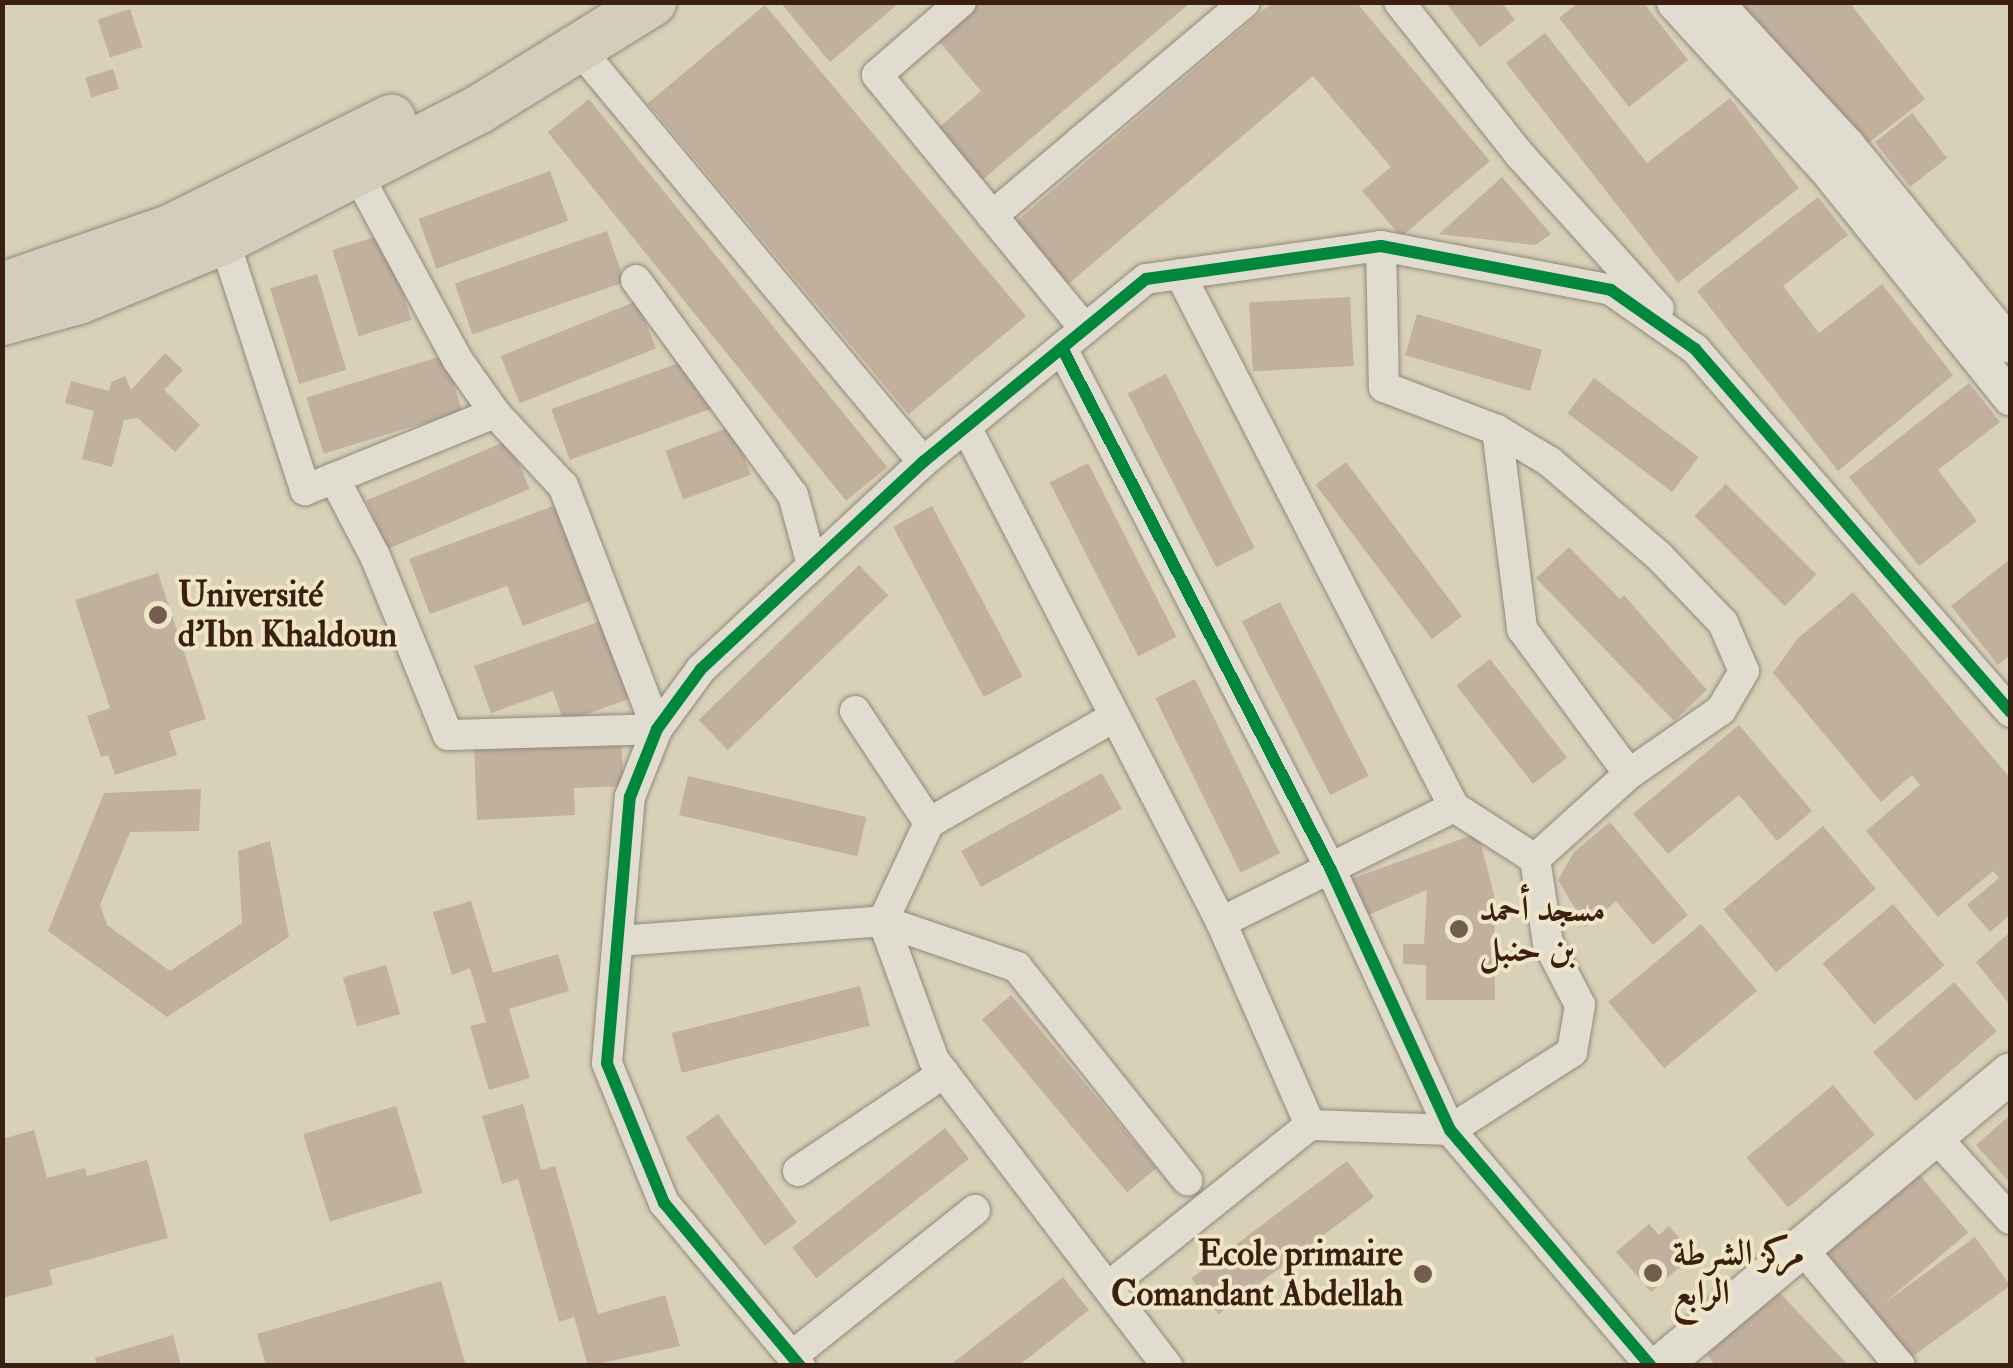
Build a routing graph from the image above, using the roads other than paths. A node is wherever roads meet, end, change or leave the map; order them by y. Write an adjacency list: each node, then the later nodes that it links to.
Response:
1 (598, 2): 15 (highway)
2 (652, 2): 8 (highway)
3 (961, 2): 10 (street)
4 (1245, 2): 10 (street)
5 (1399, 2): 19 (street)
6 (1674, 2): 20 (street)
7 (1715, 2): 18 (street)
8 (580, 50): 9 (highway); 24 (street)
9 (357, 173): 11 (highway); 21 (street)
10 (992, 216): 17 (street)
11 (224, 240): 16 (highway); 25 (street)
12 (1382, 246): 13 (street); 19 (street); 23 (street)
13 (1180, 274): 17 (street); 32 (street)
14 (636, 280): 26 (street)
15 (2, 287)
16 (2, 321)
17 (1073, 338): 22 (street); 35 (street)
18 (2010, 346)
19 (1695, 349): 28 (street)
20 (2010, 397)
21 (495, 413): 25 (street); 30 (street)
22 (966, 427): 24 (street); 29 (street)
23 (1497, 430): 31 (street); 31 (street)
24 (923, 462): 26 (street)
25 (334, 478): 30 (street)
26 (812, 565): 30 (street)
27 (855, 712): 33 (street)
28 (2010, 712)
29 (1114, 717): 33 (street); 37 (street)
30 (658, 729): 38 (street)
31 (1629, 774): 34 (street)
32 (1454, 807): 34 (street); 35 (street)
33 (929, 823): 36 (street)
34 (1535, 859): 42 (street)
35 (1330, 868): 37 (street); 42 (street)
36 (882, 920): 38 (street); 39 (street); 45 (street)
37 (1221, 922): 41 (street)
38 (618, 940): 50 (street)
39 (944, 1072): 44 (street); 49 (street)
40 (2010, 1073): 43 (main road)
41 (1310, 1126): 42 (street); 49 (street)
42 (1450, 1130): 52 (street)
43 (1935, 1136): 47 (street); 48 (main road)
44 (798, 1171)
45 (1187, 1180)
46 (975, 1210): 50 (street)
47 (2008, 1212)
48 (1801, 1247): 53 (main road); 54 (street)
49 (1109, 1286): 51 (street)
50 (796, 1361)
51 (1167, 1366)
52 (1651, 1366)
53 (1660, 1366)
54 (1900, 1366)

